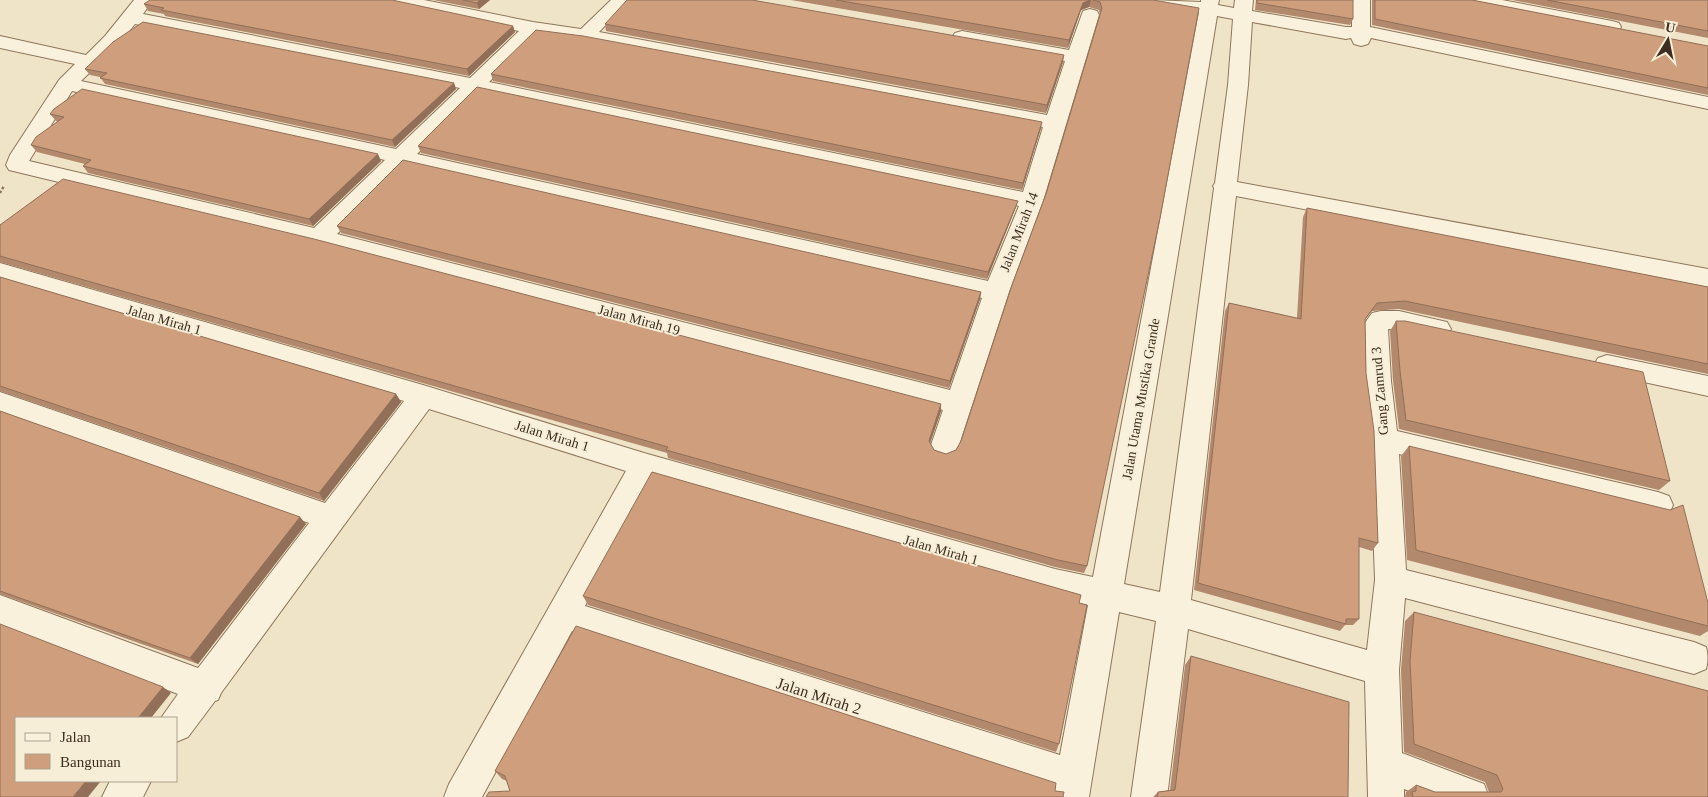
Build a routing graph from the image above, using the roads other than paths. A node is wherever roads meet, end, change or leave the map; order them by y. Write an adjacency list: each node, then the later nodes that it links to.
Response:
1 (144, 0): 11 (street)
2 (398, 0): 12 (street)
3 (496, 0): 12 (street)
4 (621, 0): 17 (street)
5 (1160, 0): 8 (street)
6 (1361, 0): 16 (street)
7 (1474, 0): 14 (street)
8 (1209, 4): 9 (street); 45 (street, Jalan Utama Mustika Grande)
9 (1243, 7): 16 (street); 27 (street)
10 (1090, 14): 19 (street, Jalan Mirah 14)
11 (130, 16): 20 (street); 22 (street)
12 (477, 16): 13 (street)
13 (533, 28): 17 (street); 22 (street)
14 (1630, 31)
15 (942, 33): 19 (street)
16 (1356, 34): 23 (street); 24 (street)
17 (586, 36): 25 (street)
18 (0, 42): 20 (street)
19 (1077, 57): 25 (street, Jalan Mirah 14)
20 (88, 61): 21 (street)
21 (66, 84): 26 (street); 29 (street, Jalan Mirah 19)
22 (474, 85): 26 (street); 28 (street)
23 (1708, 103)
24 (1708, 112)
25 (1055, 123): 28 (street, Jalan Mirah 14)
26 (402, 157): 29 (street); 32 (street)
27 (1224, 186): 31 (street); 47 (street)
28 (1032, 201): 32 (street, Jalan Mirah 14)
29 (319, 237): 38 (street, Jalan Mirah 19)
30 (0, 272): 36 (street, Jalan Mirah 1)
31 (1708, 278)
32 (996, 292): 38 (street, Jalan Mirah 14)
33 (1465, 335): 39 (street, Gang Zamrud 3)
34 (1579, 360): 35 (street)
35 (1708, 386)
36 (423, 396): 41 (street, Jalan Mirah 1); 43 (street)
37 (0, 403): 43 (street)
38 (959, 403): 40 (street, Jalan Mirah 14)
39 (1384, 439): 42 (street); 44 (street, Gang Zamrud 3)
40 (944, 448)
41 (644, 465): 45 (street, Jalan Mirah 1); 48 (street)
42 (1658, 505)
43 (331, 518): 51 (street)
44 (1391, 580): 49 (street); 50 (street, Gang Zamrud 3)
45 (1106, 595): 47 (street, Jalan Mirah 1); 55 (street, Jalan Utama Mustika Grande)
46 (0, 610): 51 (street)
47 (1174, 610): 50 (street, Jalan Mirah 1); 58 (street)
48 (564, 614): 55 (street, Jalan Mirah 2); 56 (street)
49 (1694, 658)
50 (1382, 670): 53 (street, Gang Zamrud 3)
51 (206, 688): 52 (street)
52 (178, 723)
53 (1385, 781): 59 (street)
54 (132, 782): 57 (street)
55 (1072, 787)
56 (475, 793)
57 (120, 797)
58 (1149, 797)
59 (1471, 797)

